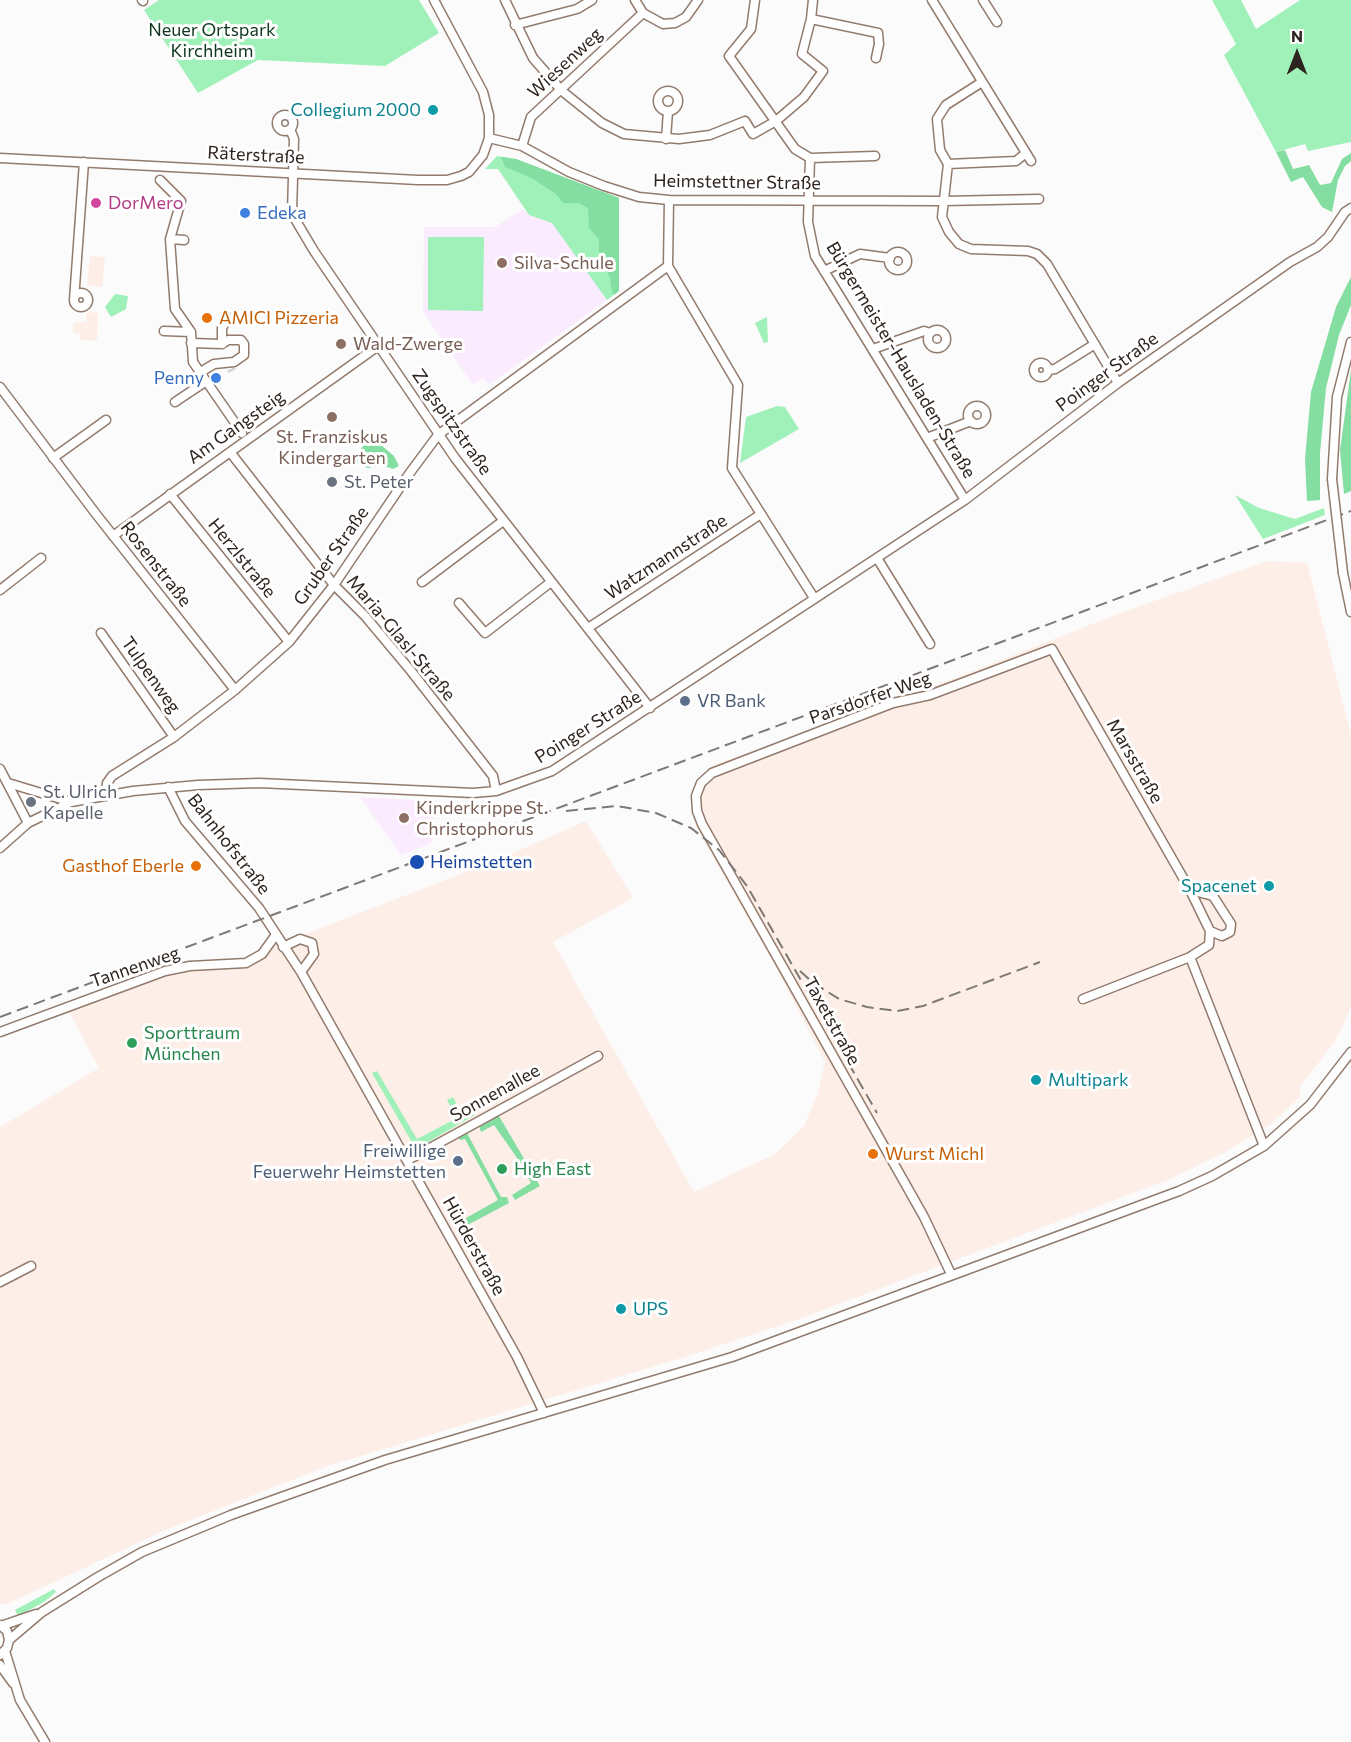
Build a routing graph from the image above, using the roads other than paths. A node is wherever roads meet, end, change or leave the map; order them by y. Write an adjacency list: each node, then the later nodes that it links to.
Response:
1 (434, 0): 20 (street)
2 (505, 0): 13 (street)
3 (592, 0): 13 (street)
4 (635, 0): 10 (street)
5 (698, 0): 10 (street)
6 (755, 0): 18 (street)
7 (813, 0): 11 (street)
8 (932, 0): 15 (street)
9 (983, 0): 12 (street)
10 (643, 13): 16 (street, Wiesenweg)
11 (811, 19): 14 (street); 18 (street)
12 (997, 22)
13 (515, 25): 16 (street)
14 (876, 58)
15 (982, 82): 27 (street); 27 (street)
16 (562, 91): 21 (street); 22 (street, Wiesenweg)
17 (668, 111): 21 (street)
18 (776, 121): 21 (street); 25 (street)
19 (290, 129): 28 (street, Zugspitzstraße)
20 (489, 138): 22 (street, Heimstettner Straße); 28 (street, Räterstraße)
21 (666, 139)
22 (522, 146): 32 (street, Heimstettner Straße)
23 (875, 156): 25 (street)
24 (0, 158): 26 (street, Räterstraße)
25 (810, 158): 30 (street, Bürgermeister-Hausladen-Straße)
26 (84, 162): 28 (street, Räterstraße); 40 (street)
27 (948, 164): 33 (street)
28 (292, 173): 49 (street, Zugspitzstraße)
29 (160, 180): 35 (street)
30 (808, 199): 32 (street, Heimstettner Straße); 33 (street, Heimstettner Straße); 39 (street, Bürgermeister-Hausladen-Straße)
31 (1039, 199): 33 (street, Heimstettner Straße)
32 (669, 200): 38 (street)
33 (944, 201): 48 (street)
34 (1351, 208): 54 (street, Poinger Straße)
35 (170, 238): 36 (street); 43 (street)
36 (184, 240)
37 (890, 258): 39 (street)
38 (668, 266): 60 (street, Gruber Straße); 66 (street)
39 (824, 271): 50 (street, Bürgermeister-Hausladen-Straße)
40 (74, 300)
41 (228, 318): 47 (street)
42 (165, 331): 43 (street)
43 (191, 332): 46 (street)
44 (930, 333): 50 (street)
45 (1351, 342): 77 (street, bridge)
46 (190, 344): 47 (street); 52 (street)
47 (222, 344): 52 (street)
48 (1095, 344): 51 (street); 54 (street)
49 (378, 346): 60 (street, Zugspitzstraße); 62 (street, Am Gangsteig)
50 (873, 349): 61 (street, Bürgermeister-Hausladen-Straße)
51 (1048, 370)
52 (199, 373): 53 (street)
53 (204, 382): 56 (street); 59 (street)
54 (1118, 383): 65 (street, Poinger Straße)
55 (0, 387): 63 (street, Rosenstraße)
56 (175, 402)
57 (106, 420): 63 (street)
58 (971, 421): 61 (street)
59 (242, 433)
60 (438, 435): 67 (street, Zugspitzstraße); 73 (street, Gruber Straße)
61 (927, 438): 65 (street, Bürgermeister-Hausladen-Straße)
62 (230, 452): 64 (street, Am Gangsteig); 73 (street, Maria-Glasl-Straße)
63 (53, 458): 68 (street, Rosenstraße)
64 (170, 494): 68 (street, Am Gangsteig); 80 (street, Herzlstraße)
65 (965, 500): 70 (street, Poinger Straße)
66 (761, 514): 75 (street); 78 (street, Watzmannstraße)
67 (503, 521): 71 (street); 72 (street, Zugspitzstraße)
68 (113, 536): 83 (street, Rosenstraße)
69 (41, 558): 74 (street)
70 (877, 558): 75 (street, Poinger Straße); 81 (street)
71 (422, 582)
72 (551, 582): 76 (street); 78 (street, Zugspitzstraße)
73 (334, 585): 80 (street, Gruber Straße); 90 (street, Maria-Glasl-Straße)
74 (0, 590)
75 (814, 598): 84 (street, Poinger Straße)
76 (459, 603)
77 (1351, 612)
78 (588, 628): 84 (street, Zugspitzstraße)
79 (101, 633): 85 (street, Tulpenweg)
80 (289, 642): 83 (street, Gruber Straße)
81 (930, 644)
82 (1052, 649): 88 (street, Parsdorfer Weg); 95 (street, Marsstraße)
83 (235, 690): 85 (street, Gruber Straße)
84 (650, 708): 90 (street, Poinger Straße)
85 (174, 737): 91 (street, Gruber Straße)
86 (0, 769): 87 (street)
87 (8, 783): 92 (street); 93 (street)
88 (700, 783): 108 (street, Taxetstraße)
89 (168, 787): 90 (street, Poinger Straße); 91 (street, Bahnhofstraße); 97 (street, Bahnhofstraße)
90 (496, 791)
91 (106, 795): 92 (street, Bahnhofstraße)
92 (71, 802): 93 (street, Bahnhofstraße)
93 (28, 823): 94 (street, Bahnhofstraße)
94 (0, 848)
95 (1190, 890): 96 (street, Marsstraße); 96 (street)
96 (1210, 932): 99 (street)
97 (275, 936): 98 (street, Hürderstraße); 102 (street, Tannenweg)
98 (283, 947): 100 (street, Hürderstraße); 100 (street)
99 (1190, 957): 101 (street); 105 (street)
100 (301, 972): 106 (street, Hürderstraße)
101 (1083, 999)
102 (0, 1032)
103 (1351, 1052): 105 (street)
104 (598, 1056): 106 (street, Sonnenallee)
105 (1264, 1146): 108 (street)
106 (408, 1160): 110 (street, Hürderstraße)
107 (31, 1266): 109 (street)
108 (951, 1274): 110 (street)
109 (0, 1282)
110 (544, 1413): 111 (street)
111 (42, 1612): 112 (street); 113 (street)
112 (1, 1625): 113 (street)
113 (9, 1640): 114 (street)
114 (2, 1653): 116 (street)
115 (0, 1665): 116 (street)
116 (16, 1688): 117 (street)
117 (45, 1742)

